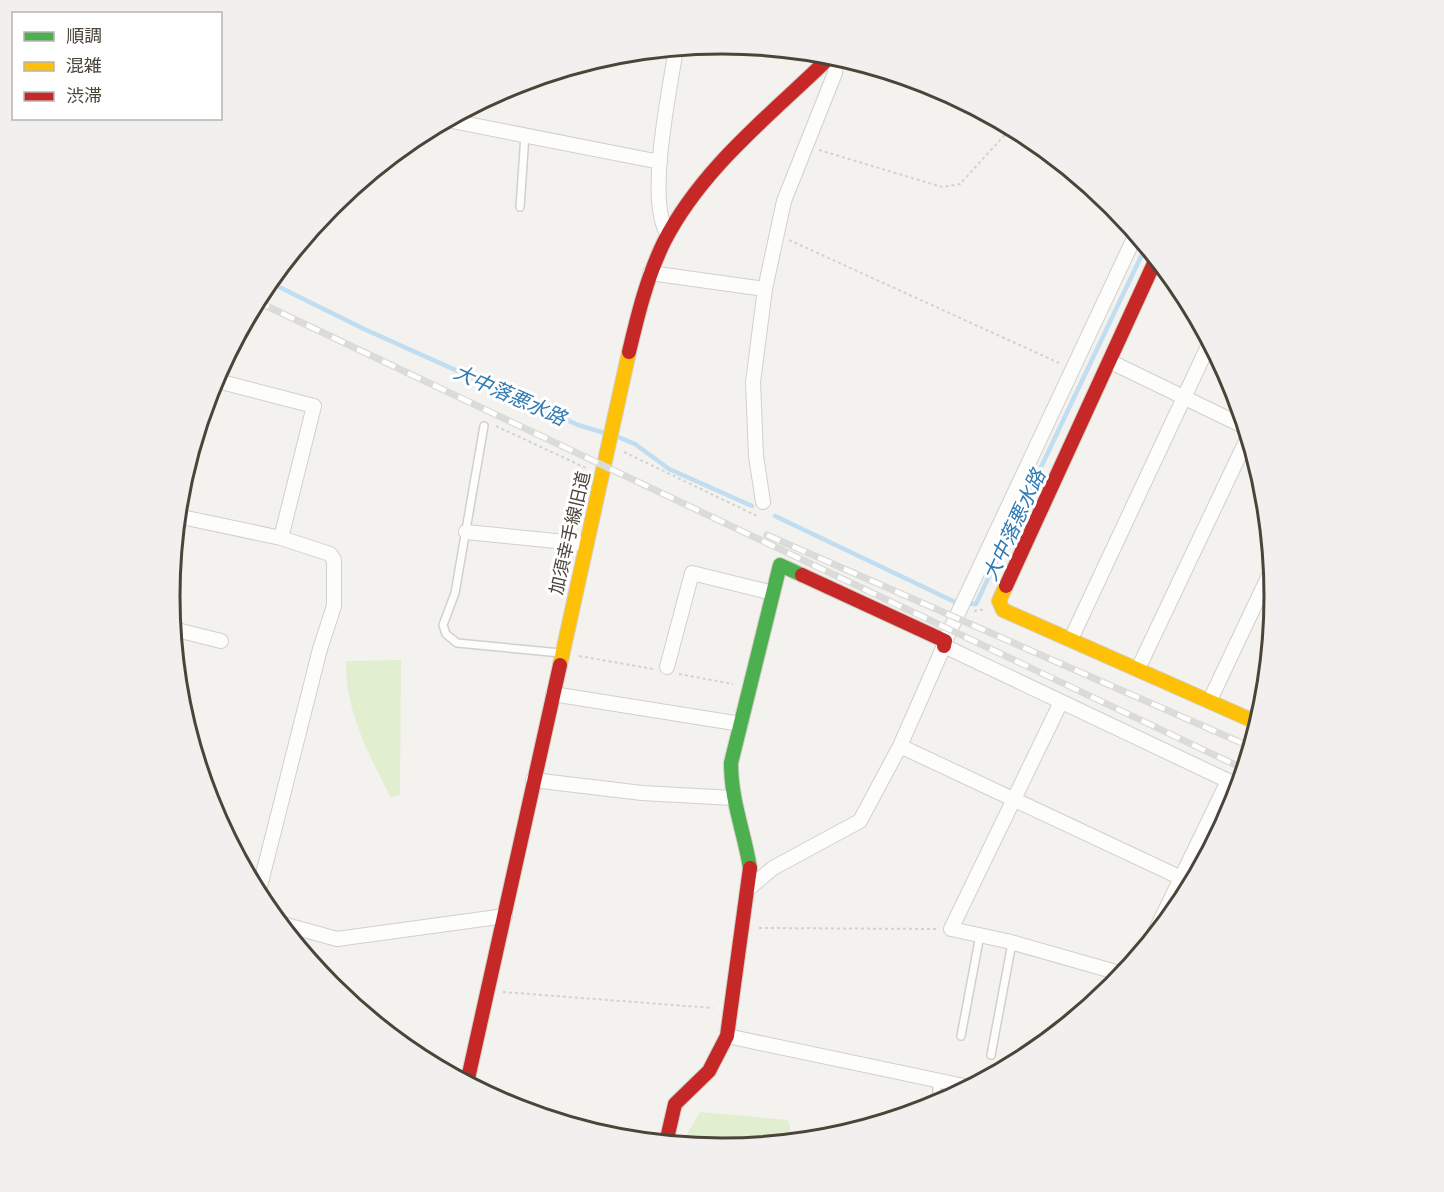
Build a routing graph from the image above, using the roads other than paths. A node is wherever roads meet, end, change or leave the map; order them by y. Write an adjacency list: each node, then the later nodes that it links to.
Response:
1 (675, 56): 6 (street)
2 (825, 64): 8 (street, 加須幸手線旧道)
3 (835, 66): 12 (street)
4 (459, 122): 5 (street)
5 (525, 135): 6 (street); 7 (lane)
6 (660, 162): 8 (street)
7 (520, 207)
8 (667, 233): 11 (street, 加須幸手線旧道)
9 (1132, 242): 30 (street)
10 (1152, 267): 14 (street)
11 (650, 273): 12 (street); 24 (street, 加須幸手線旧道)
12 (765, 289): 20 (street)
13 (1206, 351): 16 (street)
14 (1109, 361): 16 (street); 28 (street)
15 (224, 383): 23 (street)
16 (1184, 397): 17 (street); 28 (street)
17 (1235, 422)
18 (484, 426): 22 (lane)
19 (1243, 447): 33 (street)
20 (764, 501)
21 (186, 518): 23 (street)
22 (466, 532): 24 (street); 31 (lane)
23 (281, 538): 45 (street)
24 (586, 544): 31 (street, 加須幸手線旧道)
25 (1264, 586): 35 (street)
26 (773, 593): 30 (street); 32 (street); 38 (street)
27 (181, 631): 29 (street)
28 (1071, 639): 33 (street)
29 (221, 641)
30 (945, 644): 36 (street); 39 (street)
31 (561, 653): 34 (street, 加須幸手線旧道)
32 (667, 667)
33 (1138, 669): 35 (street)
34 (553, 694): 38 (street); 40 (street, 加須幸手線旧道)
35 (1210, 700): 37 (street)
36 (1061, 702): 41 (street); 43 (street)
37 (1250, 719)
38 (741, 724): 42 (street)
39 (900, 746): 43 (street); 46 (street)
40 (533, 780): 42 (street); 47 (street, 加須幸手線旧道)
41 (1230, 783)
42 (733, 798): 46 (street)
43 (1012, 799): 44 (street); 49 (street)
44 (1183, 880)
45 (261, 881)
46 (747, 890): 52 (street)
47 (505, 916): 48 (street); 55 (street, 加須幸手線旧道)
48 (293, 927)
49 (980, 935): 50 (street); 53 (lane)
50 (1012, 943): 51 (street); 54 (lane)
51 (1112, 971)
52 (727, 1036): 56 (street); 59 (street)
53 (960, 1036)
54 (991, 1055)
55 (468, 1074)
56 (937, 1081): 57 (street); 58 (lane)
57 (956, 1085)
58 (937, 1093)
59 (668, 1135)

